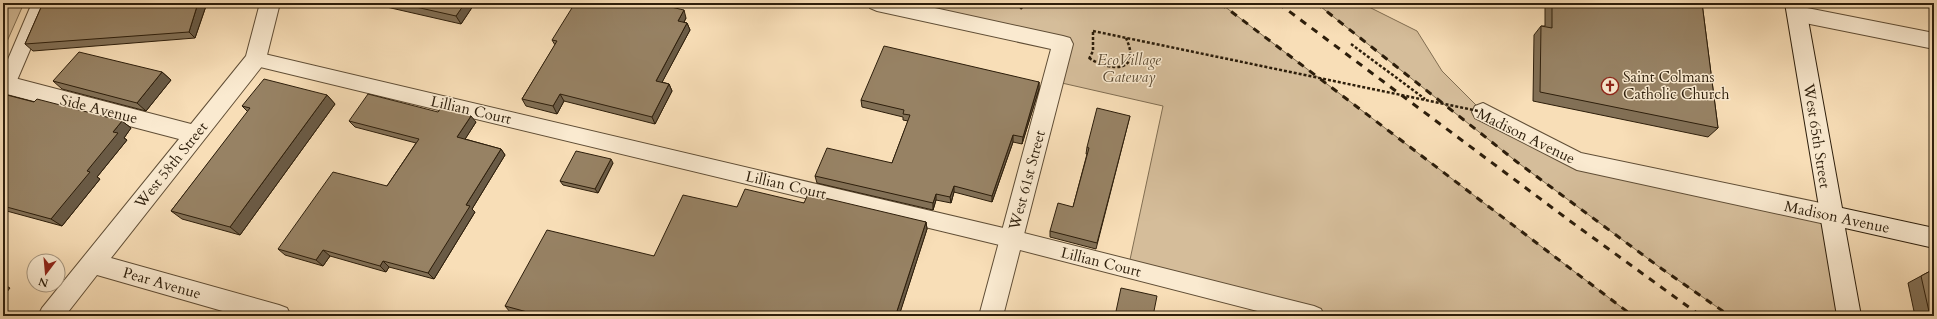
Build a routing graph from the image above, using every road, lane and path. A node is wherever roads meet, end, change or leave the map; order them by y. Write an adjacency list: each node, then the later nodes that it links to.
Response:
1 (41, 3): 11 (lane)
2 (270, 3): 10 (street, West 58th Street)
3 (877, 3): 17 (street, West 61st Street)
4 (1796, 8): 7 (street); 15 (street, West 65th Street)
5 (1093, 31): 6 (path, Madison Avenue, bridge)
6 (1126, 38): 9 (path); 12 (path, Madison Avenue, bridge)
7 (1934, 41)
8 (1351, 44): 12 (path)
9 (1089, 58)
10 (256, 59): 14 (street, West 58th Street); 17 (lane, Lillian Court)
11 (4, 84): 14 (street, Side Avenue)
12 (1425, 99): 13 (path, Madison Avenue, bridge)
13 (1483, 112): 15 (street, Madison Avenue)
14 (196, 134): 18 (street, West 58th Street)
15 (1830, 215): 16 (street, Madison Avenue); 23 (street, West 65th Street)
16 (1934, 238)
17 (1012, 239): 21 (street, West 61st Street); 22 (lane, Lillian Court)
18 (91, 263): 19 (street, West 58th Street); 20 (street, Pear Avenue)
19 (50, 316)
20 (279, 316)
21 (990, 316)
22 (1314, 316)
23 (1848, 316)

